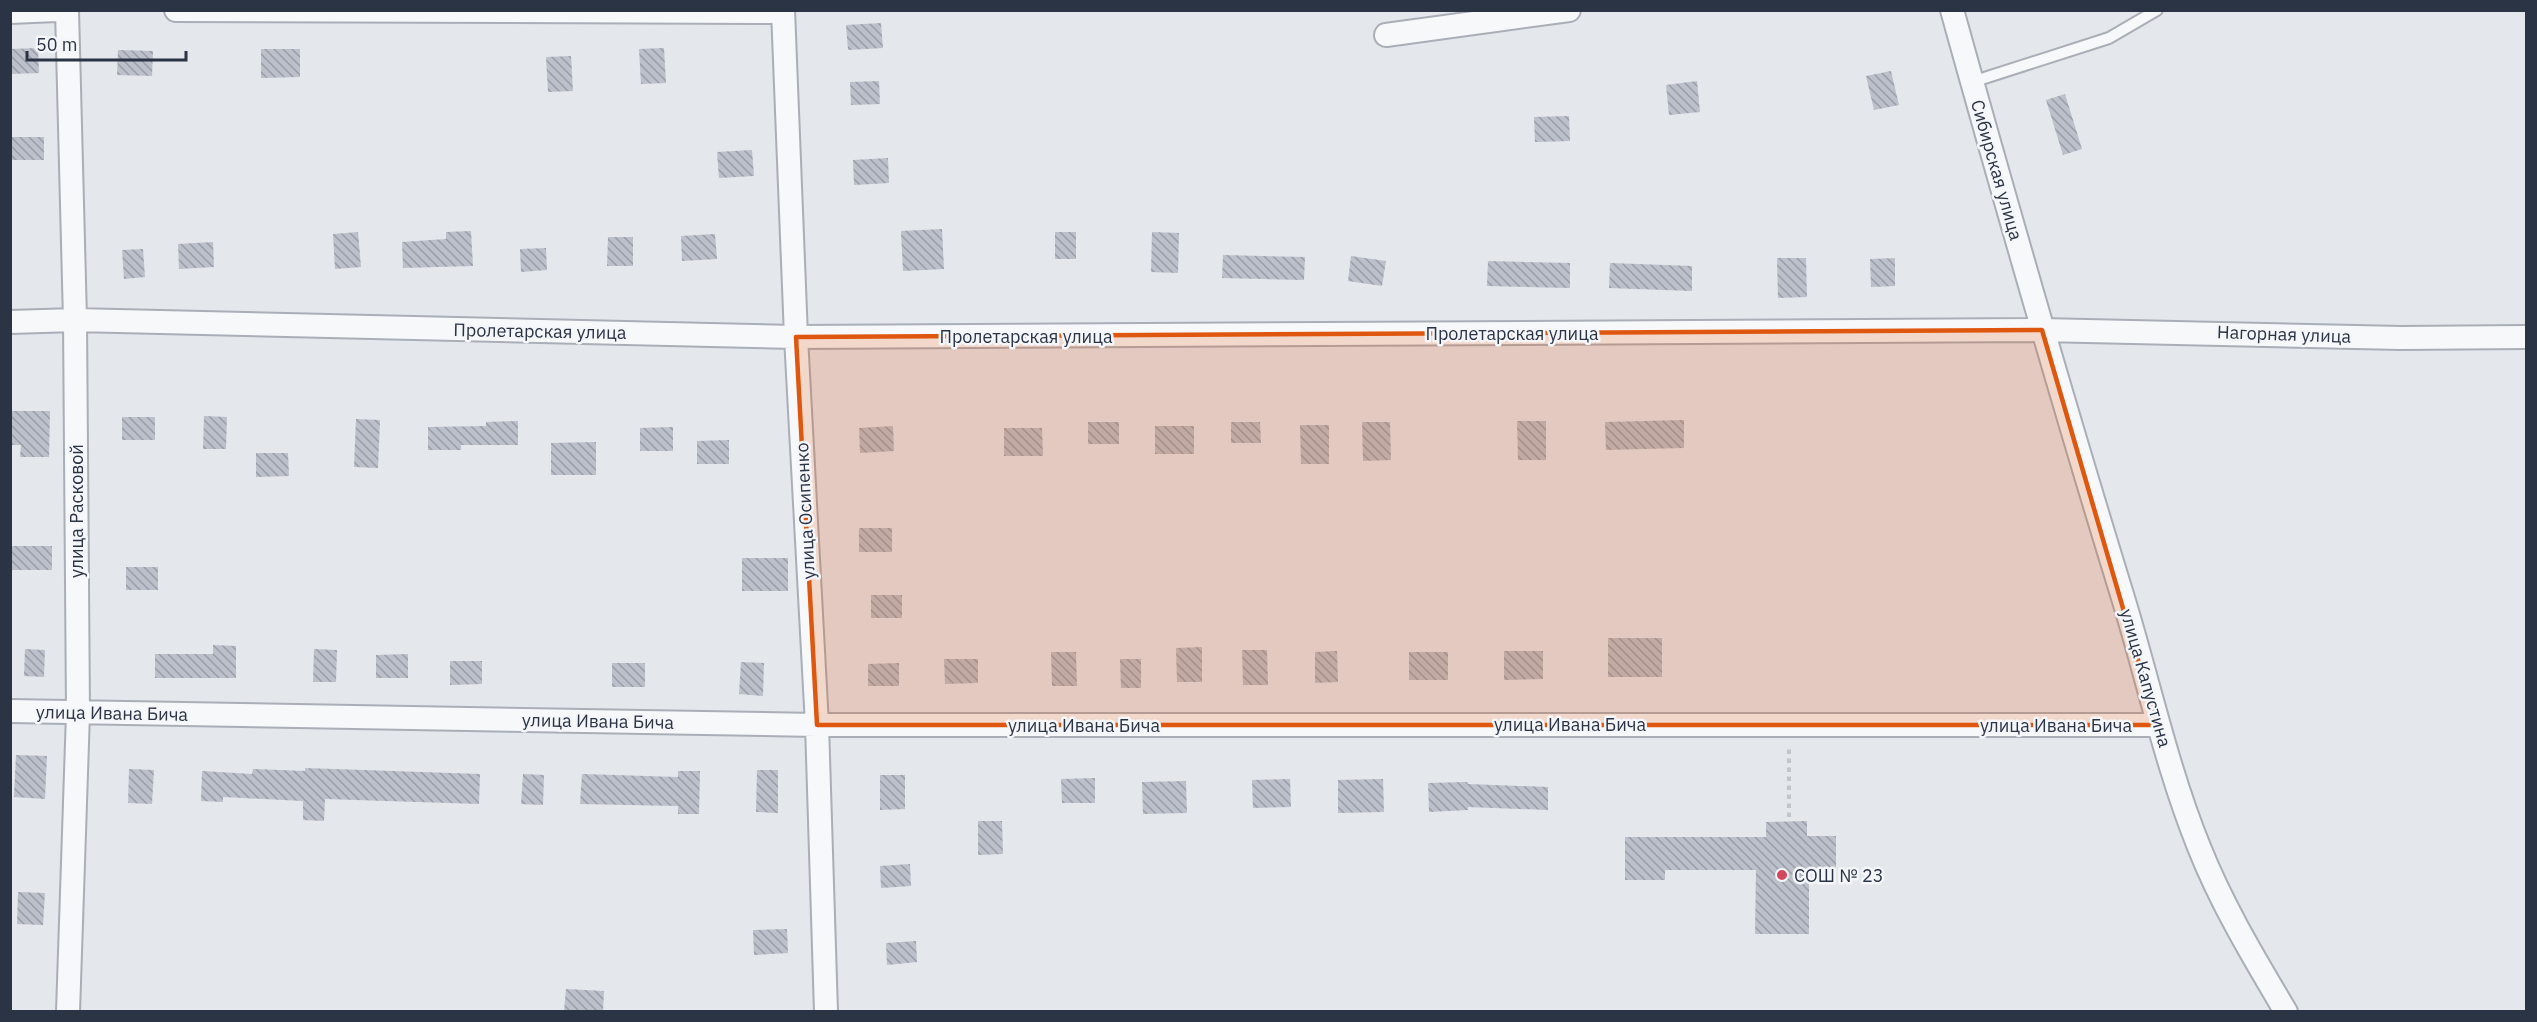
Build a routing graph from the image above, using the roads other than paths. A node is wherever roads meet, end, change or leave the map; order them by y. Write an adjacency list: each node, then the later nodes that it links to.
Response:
1 (57, 10): 8 (street)
2 (67, 10): 11 (street, улица Расковой)
3 (176, 10): 7 (street)
4 (1569, 10): 9 (street)
5 (1952, 10): 10 (street, Сибирская улица)
6 (2157, 10): 10 (lane)
7 (783, 11): 14 (street, улица Осипенко)
8 (10, 12)
9 (1386, 35)
10 (1972, 82): 13 (street, Сибирская улица)
11 (75, 320): 12 (street, Пролетарская улица); 14 (street, Пролетарская улица); 17 (street, улица Расковой)
12 (10, 322)
13 (2042, 330): 14 (street, Пролетарская улица); 15 (street, Нагорная улица); 19 (street, улица Капустина)
14 (796, 337): 18 (street, улица Осипенко)
15 (2526, 337)
16 (10, 711): 17 (street, улица Ивана Бича)
17 (78, 713): 18 (street, улица Ивана Бича); 20 (street, улица Расковой)
18 (817, 725): 19 (street, улица Ивана Бича); 21 (street, улица Осипенко)
19 (2157, 725): 22 (street, улица Капустина)
20 (68, 1011)
21 (826, 1011)
22 (2286, 1011)

